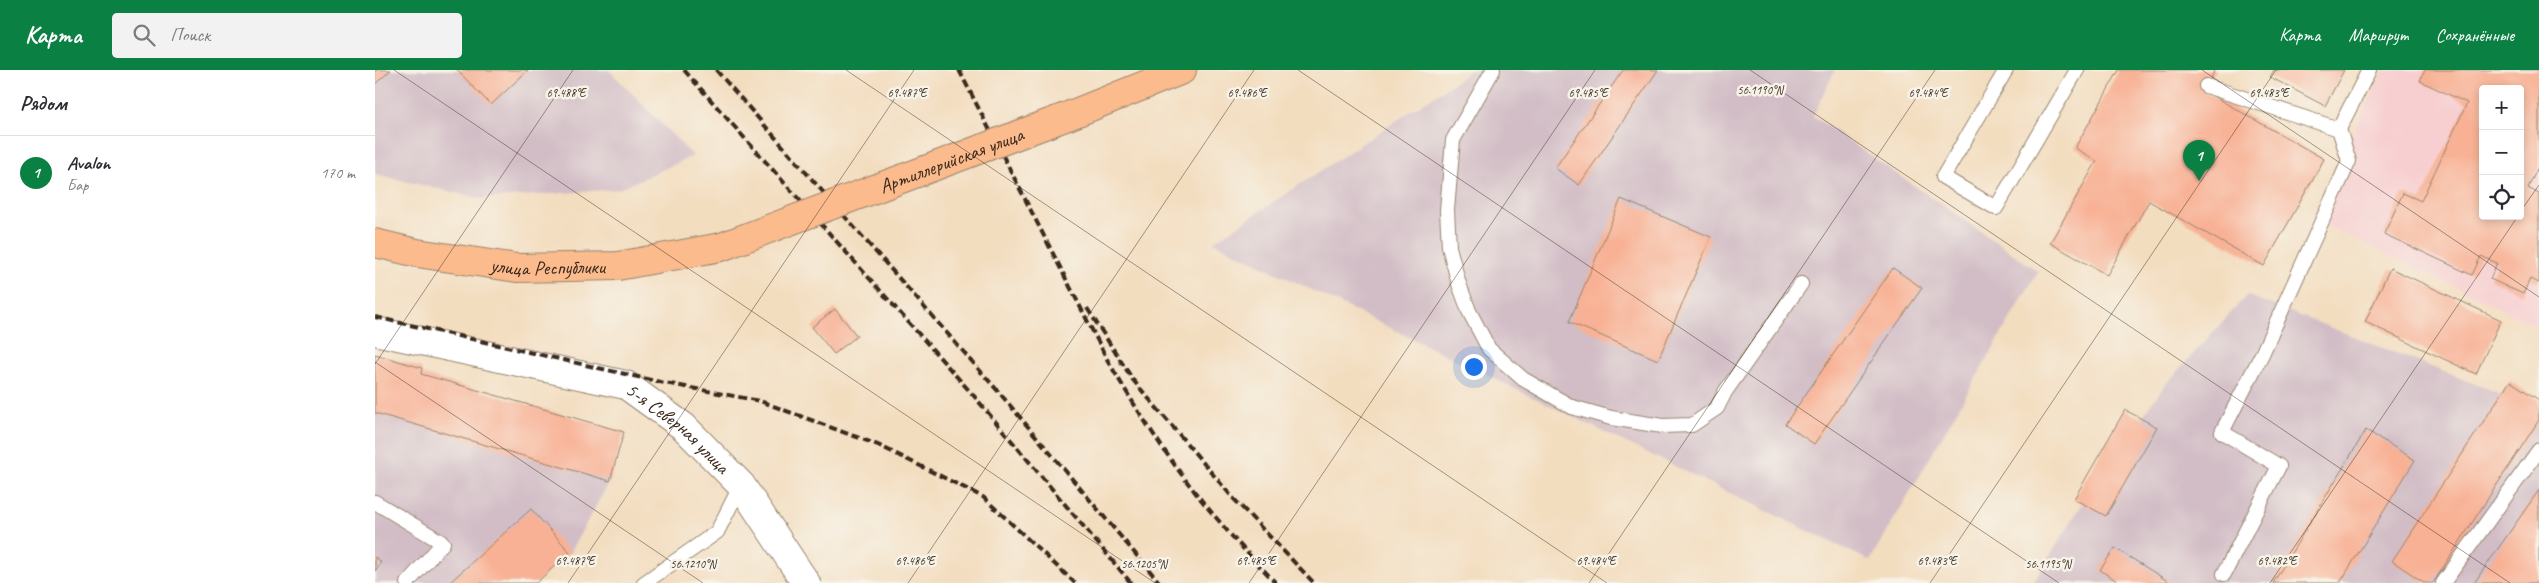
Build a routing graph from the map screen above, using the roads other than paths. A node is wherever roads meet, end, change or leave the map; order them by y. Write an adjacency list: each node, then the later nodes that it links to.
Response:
1 (1182, 70): 9 (main road, Артиллерийская улица, bridge)
2 (1493, 70): 10 (lane)
3 (2006, 70): 4 (lane)
4 (2077, 70)
5 (2369, 70): 7 (lane)
6 (2206, 86): 7 (lane)
7 (2339, 129): 15 (lane)
8 (375, 243): 9 (main road, улица Республики)
9 (721, 248)
10 (1801, 284)
11 (375, 330): 13 (street, 5-я Северная улица)
12 (2539, 450): 19 (lane)
13 (741, 485): 17 (lane); 18 (street, 5-я Северная улица)
14 (375, 502): 16 (lane)
15 (2224, 574)
16 (407, 583)
17 (644, 583)
18 (806, 583)
19 (2443, 583)

